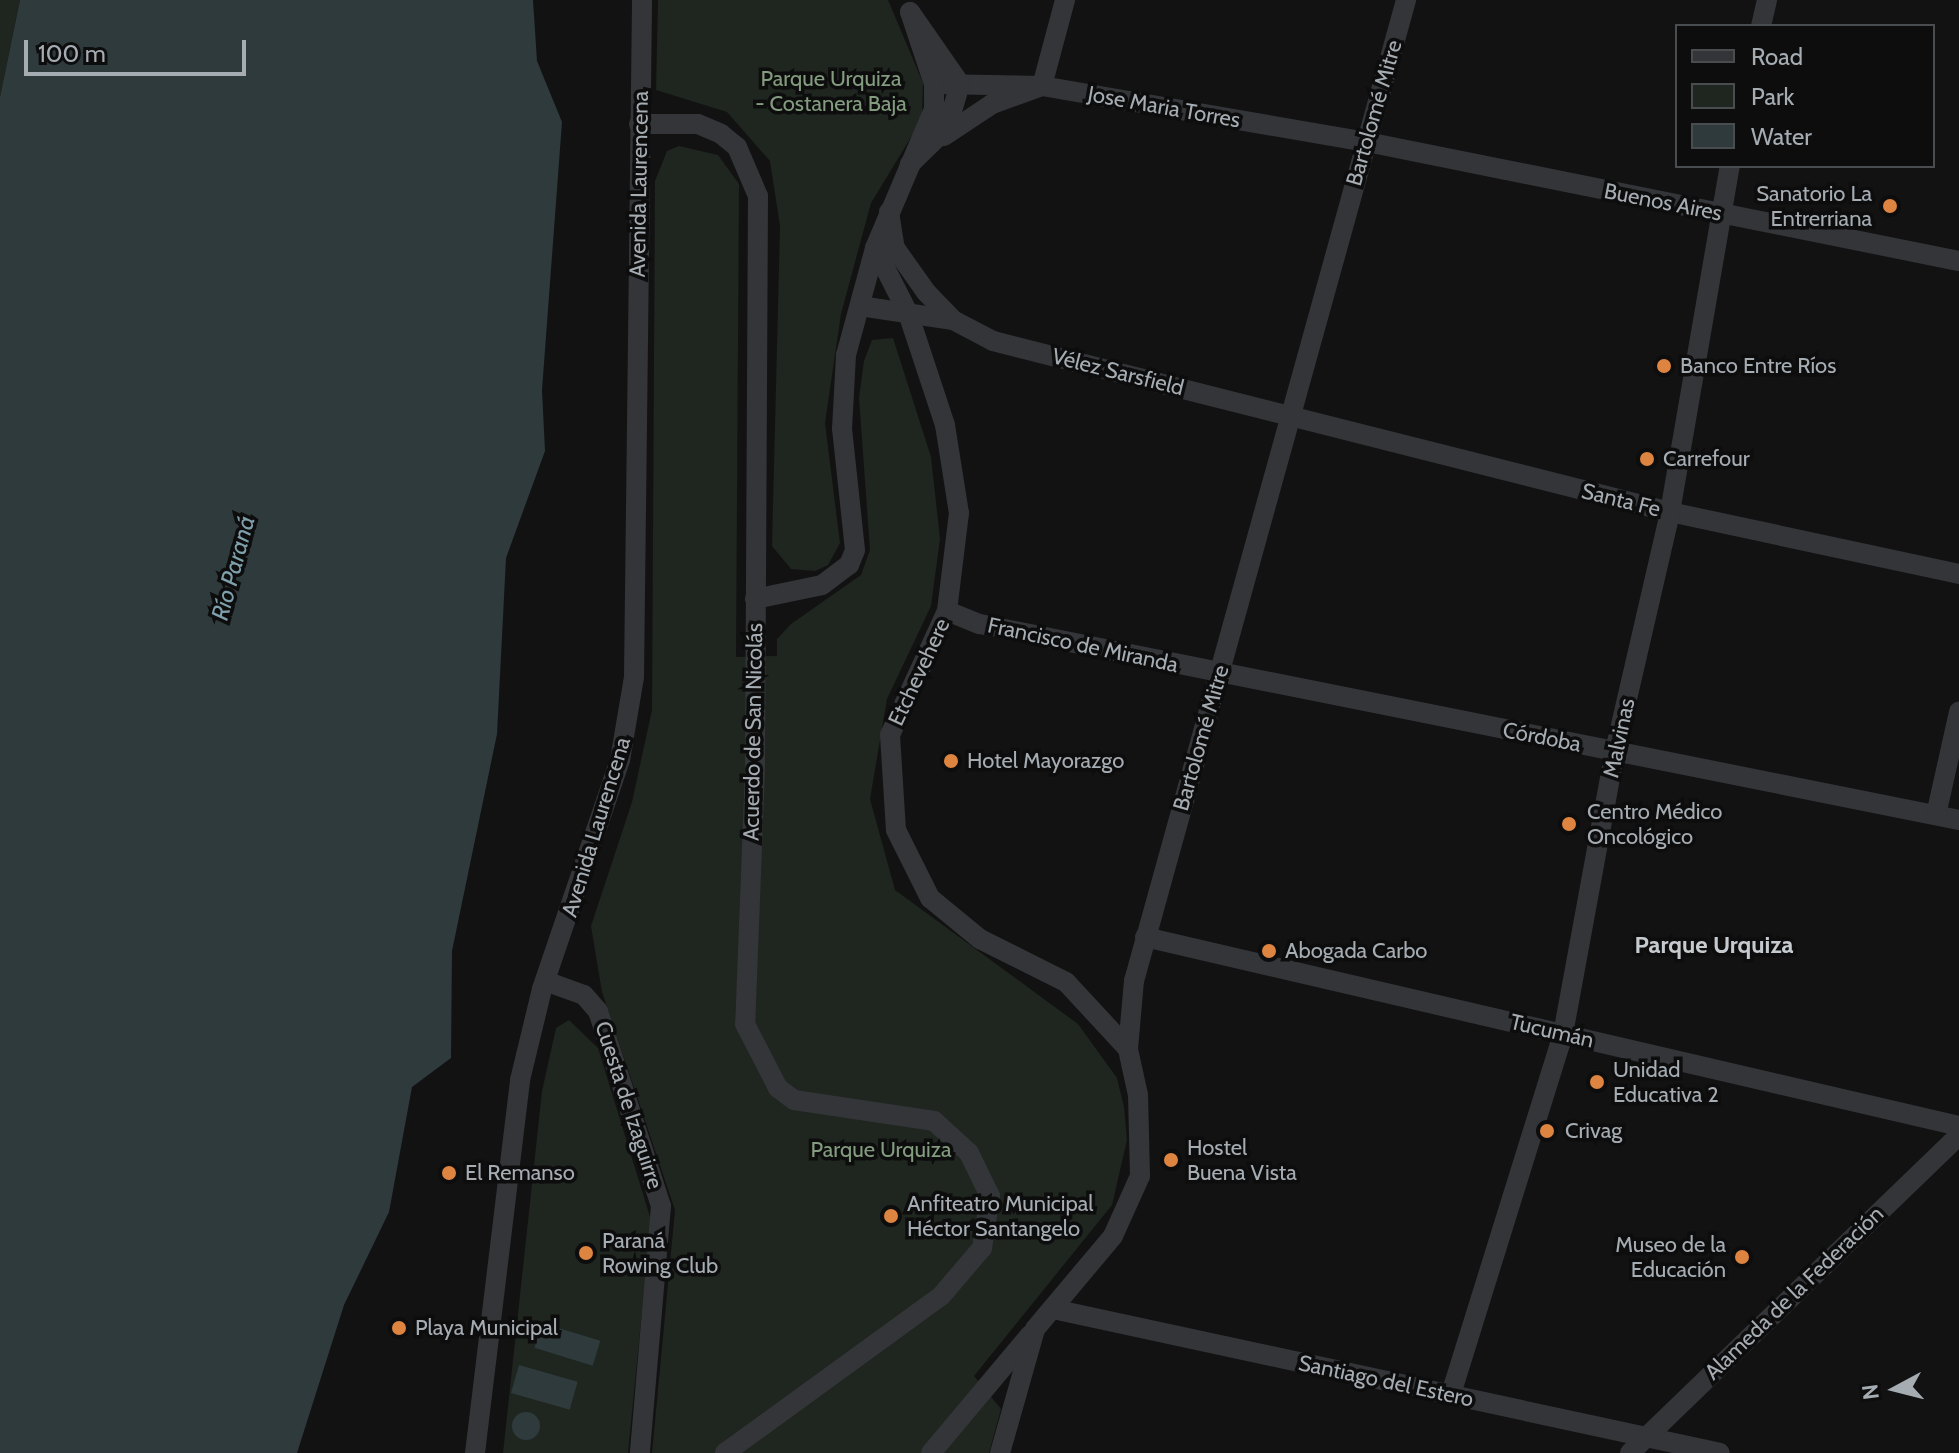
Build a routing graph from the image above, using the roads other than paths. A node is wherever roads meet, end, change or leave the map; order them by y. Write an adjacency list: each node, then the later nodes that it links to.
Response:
1 (642, 0): 10 (street, Avenida Laurencena)
2 (1065, 0): 9 (street)
3 (1406, 0): 12 (street, Bartolomé Mitre)
4 (1767, 0): 6 (street)
5 (908, 6): 7 (street); 8 (street)
6 (1761, 24)
7 (934, 84): 8 (street); 13 (street)
8 (960, 84): 9 (street, Jose Maria Torres); 11 (street)
9 (1042, 86): 11 (street); 12 (street, Jose Maria Torres)
10 (639, 124): 25 (street, Acuerdo de San Nicolás); 33 (street, Avenida Laurencena)
11 (936, 141): 13 (street)
12 (1367, 142): 16 (street, Buenos Aires); 22 (street, Bartolomé Mitre)
13 (910, 164): 15 (street)
14 (1730, 168): 16 (street, Malvinas)
15 (889, 212): 17 (street); 21 (street, Vélez Sarsfield)
16 (1719, 214): 18 (street, Buenos Aires); 23 (street, Malvinas)
17 (875, 248): 19 (street); 20 (street, Etchevehere)
18 (1959, 261)
19 (860, 306): 20 (street, Vélez Sarsfield); 25 (street)
20 (908, 313): 21 (street, Vélez Sarsfield); 26 (street, Etchevehere)
21 (953, 320): 22 (street, Vélez Sarsfield)
22 (1286, 413): 23 (street, Santa Fe); 27 (street, Bartolomé Mitre)
23 (1670, 512): 24 (street, Santa Fe); 29 (street, Malvinas)
24 (1959, 574)
25 (755, 599): 44 (street, Acuerdo de San Nicolás)
26 (947, 611): 27 (street, Francisco de Miranda); 35 (street, Etchevehere)
27 (1220, 673): 29 (street, Córdoba); 32 (street, Bartolomé Mitre)
28 (1959, 712): 30 (street)
29 (1615, 751): 30 (street, Córdoba); 34 (street, Malvinas)
30 (1936, 815): 31 (street, Córdoba)
31 (1959, 820)
32 (1145, 937): 34 (street, Tucumán); 35 (street, Bartolomé Mitre)
33 (545, 981): 42 (street, Avenida Laurencena); 43 (street, Cuesta de Izaguirre)
34 (1563, 1034): 36 (street, Tucumán); 40 (street, Malvinas)
35 (1128, 1049): 38 (street, Bartolomé Mitre)
36 (1959, 1126)
37 (1959, 1135): 41 (street, Alameda de la Federación)
38 (1053, 1309): 39 (street, Bartolomé Mitre); 40 (street, Santiago del Estero)
39 (1035, 1329): 45 (street); 46 (street, Bartolomé Mitre)
40 (1451, 1394): 41 (street, Santiago del Estero)
41 (1645, 1438): 47 (street, Alameda de la Federación); 48 (street, Santiago del Estero)
42 (475, 1453)
43 (640, 1453)
44 (725, 1453)
45 (931, 1453)
46 (1000, 1453)
47 (1630, 1453)
48 (1720, 1453)

